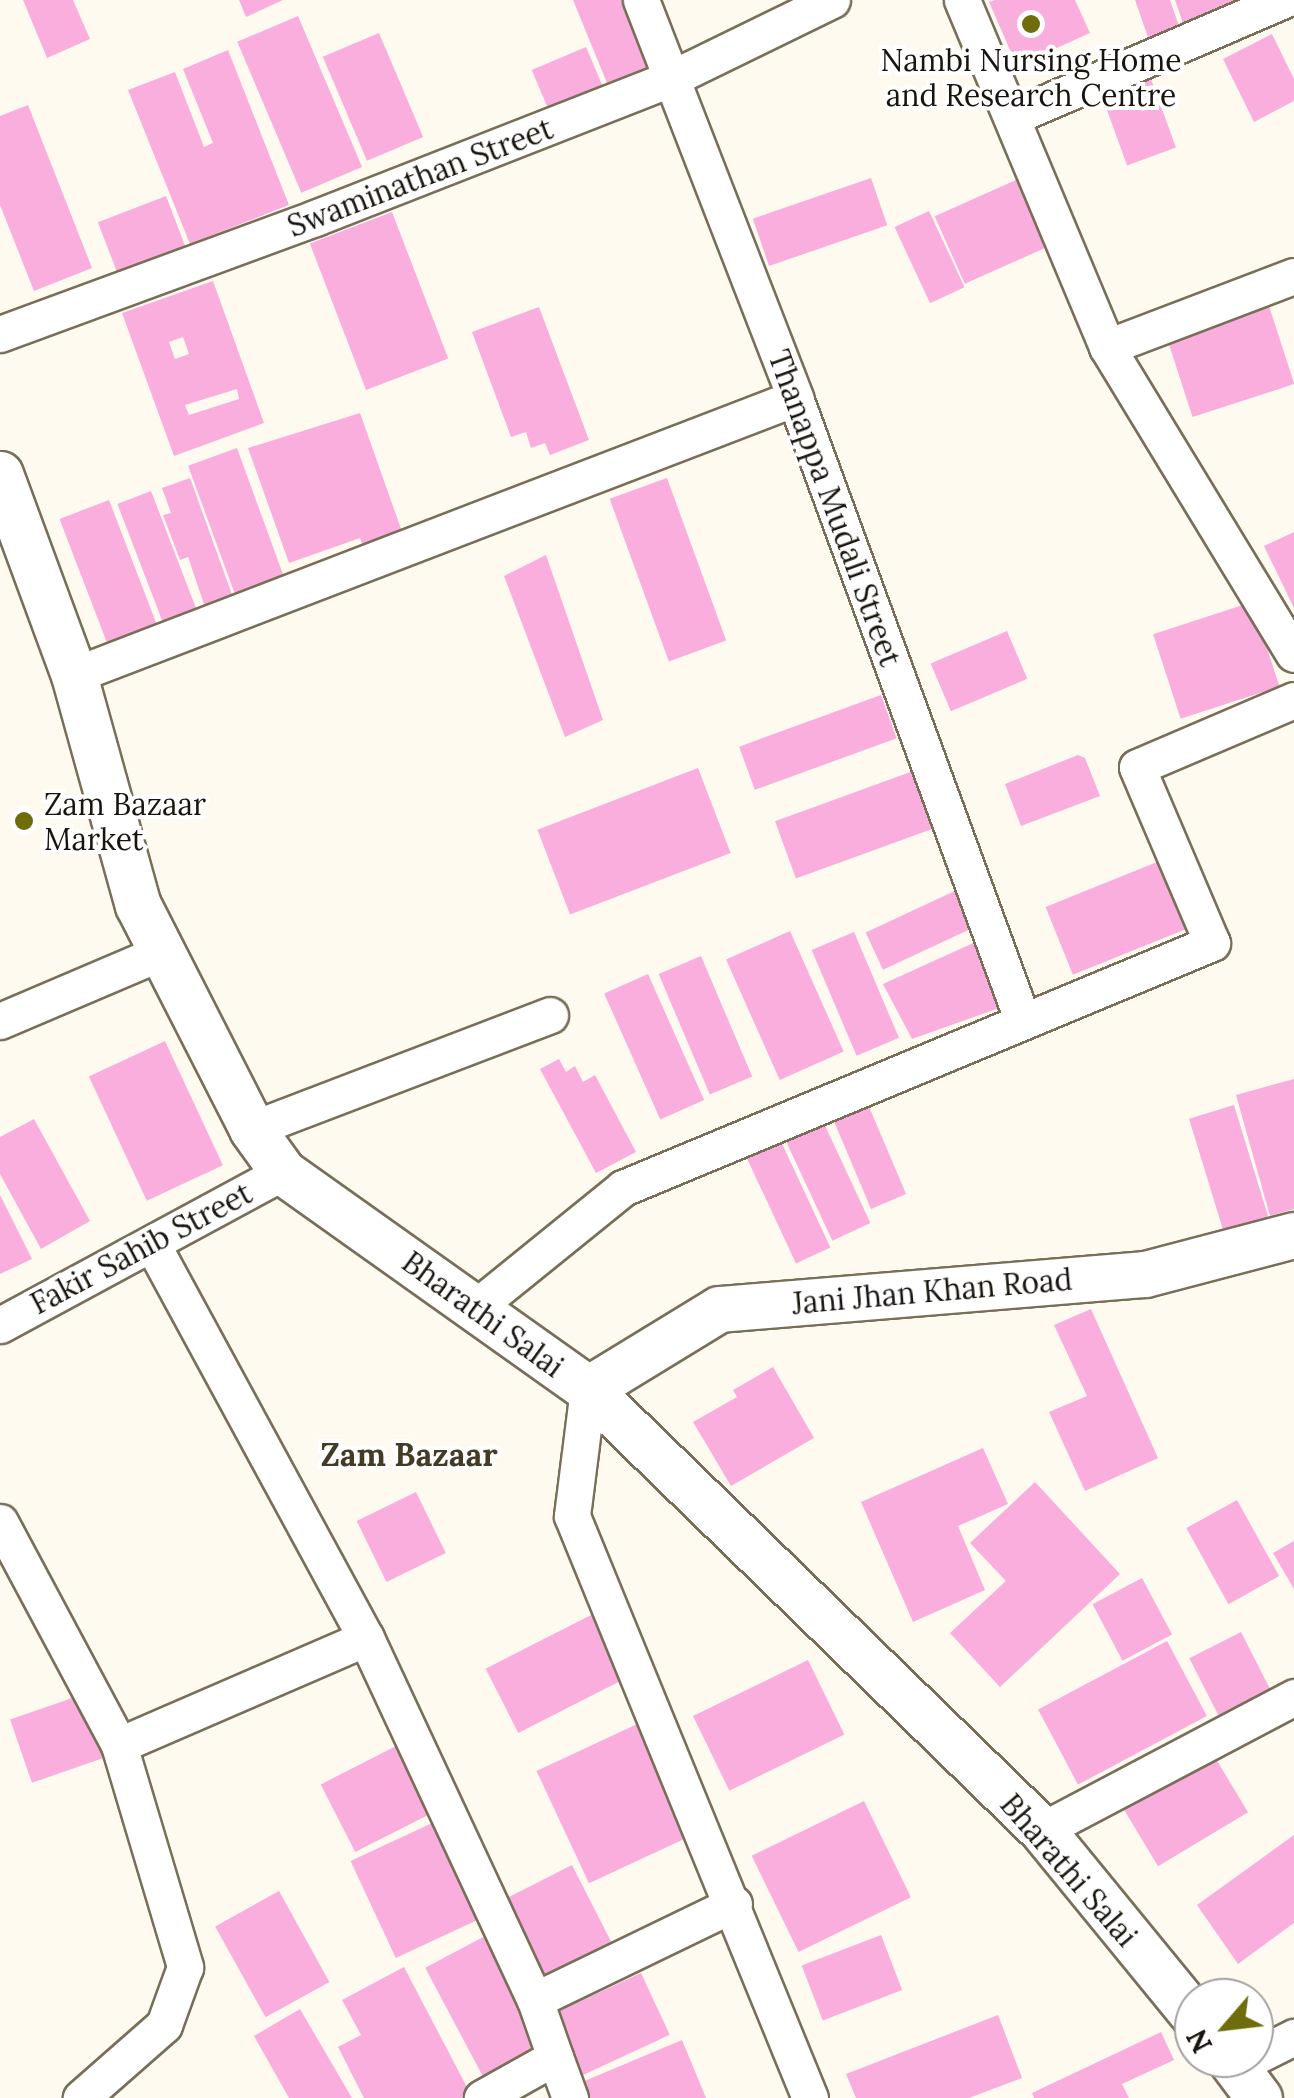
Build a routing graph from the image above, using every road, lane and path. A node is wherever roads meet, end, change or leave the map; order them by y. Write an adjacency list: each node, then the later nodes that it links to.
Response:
1 (641, 0): 5 (street, Thanappa Mudali Street)
2 (832, 0): 5 (street, Swaminathan Street)
3 (962, 0): 6 (street)
4 (1284, 0): 6 (street)
5 (672, 78): 8 (street, Swaminathan Street); 10 (street, Thanappa Mudali Street)
6 (1012, 117): 9 (street)
7 (1294, 276): 9 (street)
8 (0, 334)
9 (1107, 347): 12 (street)
10 (794, 398): 13 (street); 17 (street, Thanappa Mudali Street)
11 (0, 474): 13 (street, Bharathi Salai)
12 (1294, 654)
13 (74, 675): 15 (street, Bharathi Salai)
14 (1294, 700): 17 (street)
15 (162, 952): 18 (street); 19 (street, Bharathi Salai)
16 (550, 1015): 19 (street)
17 (1022, 1019): 23 (street)
18 (0, 1022)
19 (252, 1129): 20 (street, Bharathi Salai)
20 (282, 1172): 22 (street, Fakir Sahib Street); 23 (street, Bharathi Salai)
21 (1294, 1236): 25 (street, Jani Jhan Khan Road)
22 (152, 1244): 24 (street, Fakir Sahib Street); 27 (street)
23 (476, 1307): 25 (street, Bharathi Salai)
24 (0, 1325)
25 (588, 1389): 30 (street, Bharathi Salai); 31 (street)
26 (0, 1522): 29 (street)
27 (366, 1638): 29 (street); 33 (street)
28 (1294, 1697): 30 (street)
29 (119, 1745): 35 (street)
30 (1042, 1830): 32 (street, Bharathi Salai)
31 (734, 1904): 33 (street); 38 (street)
32 (1174, 1992)
33 (535, 2000): 34 (street)
34 (555, 2056): 36 (street); 37 (street)
35 (82, 2098)
36 (482, 2098)
37 (570, 2098)
38 (810, 2098)

